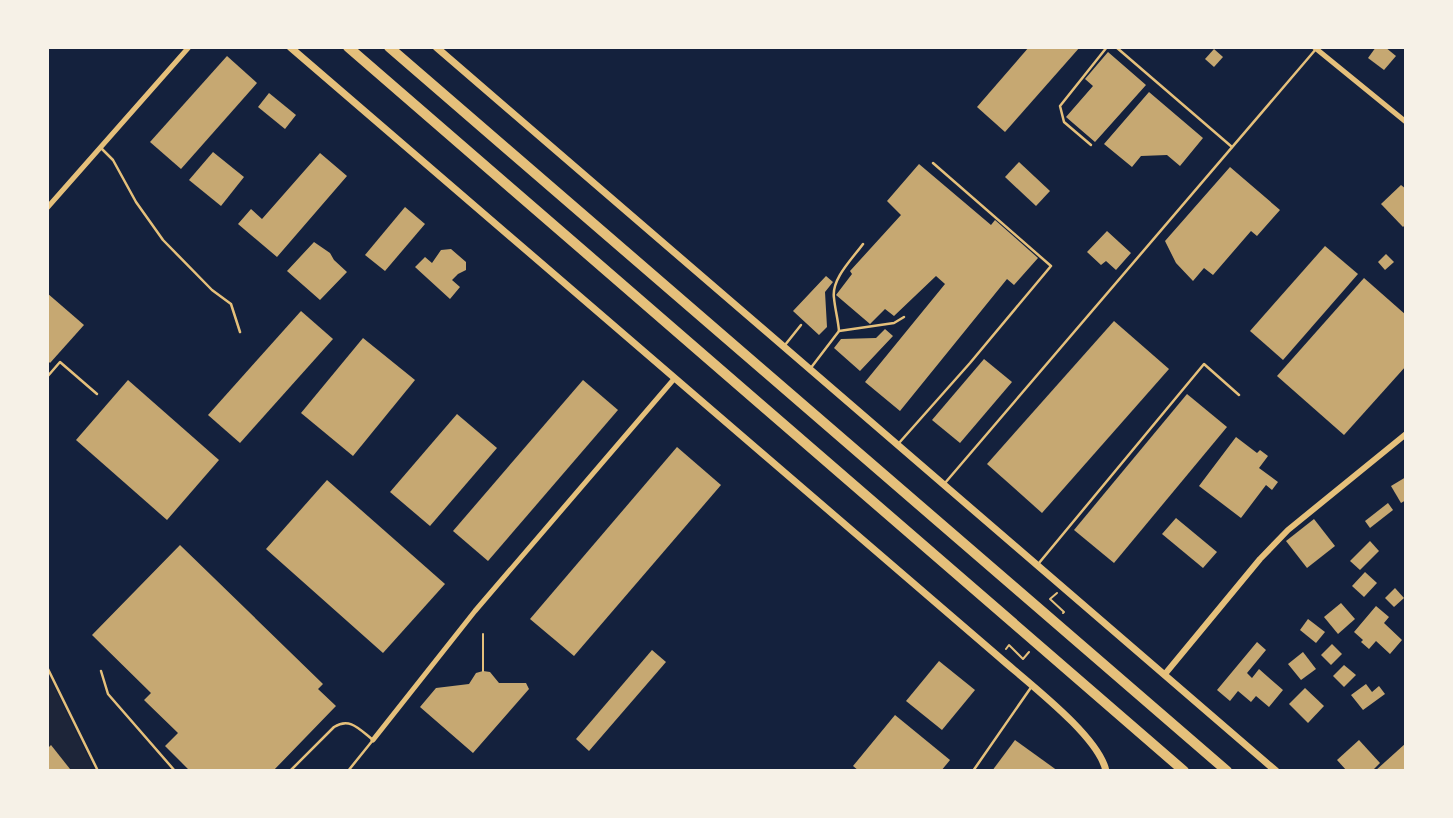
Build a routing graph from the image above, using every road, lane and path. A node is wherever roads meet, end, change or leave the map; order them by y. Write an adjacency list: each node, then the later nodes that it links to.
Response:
1 (189, 47): 12 (street)
2 (290, 47): 23 (main road)
3 (348, 47): 49 (highway)
4 (388, 47): 50 (highway)
5 (436, 47): 20 (main road)
6 (1107, 47): 10 (lane)
7 (1115, 47): 11 (lane)
8 (1315, 48): 9 (street); 11 (lane)
9 (1406, 122)
10 (1091, 145)
11 (1231, 147): 28 (lane)
12 (101, 148): 14 (street); 19 (lane)
13 (933, 163): 27 (lane)
14 (47, 208)
15 (863, 244): 18 (lane)
16 (904, 317): 18 (lane)
17 (801, 325): 20 (lane)
18 (839, 331): 21 (lane)
19 (240, 332)
20 (783, 347): 21 (main road)
21 (809, 370): 27 (main road)
22 (47, 377): 24 (lane)
23 (674, 379): 41 (main road); 42 (street)
24 (97, 394)
25 (1239, 395): 29 (lane)
26 (1406, 434): 40 (street)
27 (897, 445): 28 (main road)
28 (943, 485): 29 (main road)
29 (1037, 566): 33 (main road)
30 (1051, 599): 32 (path)
31 (1097, 605): 33 (lane)
32 (1064, 611)
33 (1091, 611): 40 (main road)
34 (483, 634): 39 (path)
35 (1009, 645): 36 (path)
36 (1023, 659)
37 (47, 667): 44 (lane)
38 (101, 671): 45 (lane)
39 (483, 671)
40 (1165, 674): 51 (main road)
41 (1032, 686): 43 (main road); 48 (lane)
42 (373, 740): 46 (lane); 47 (lane)
43 (1105, 766)
44 (98, 771)
45 (176, 771)
46 (290, 771)
47 (348, 771)
48 (973, 771)
49 (1184, 771)
50 (1227, 771)
51 (1276, 771)

